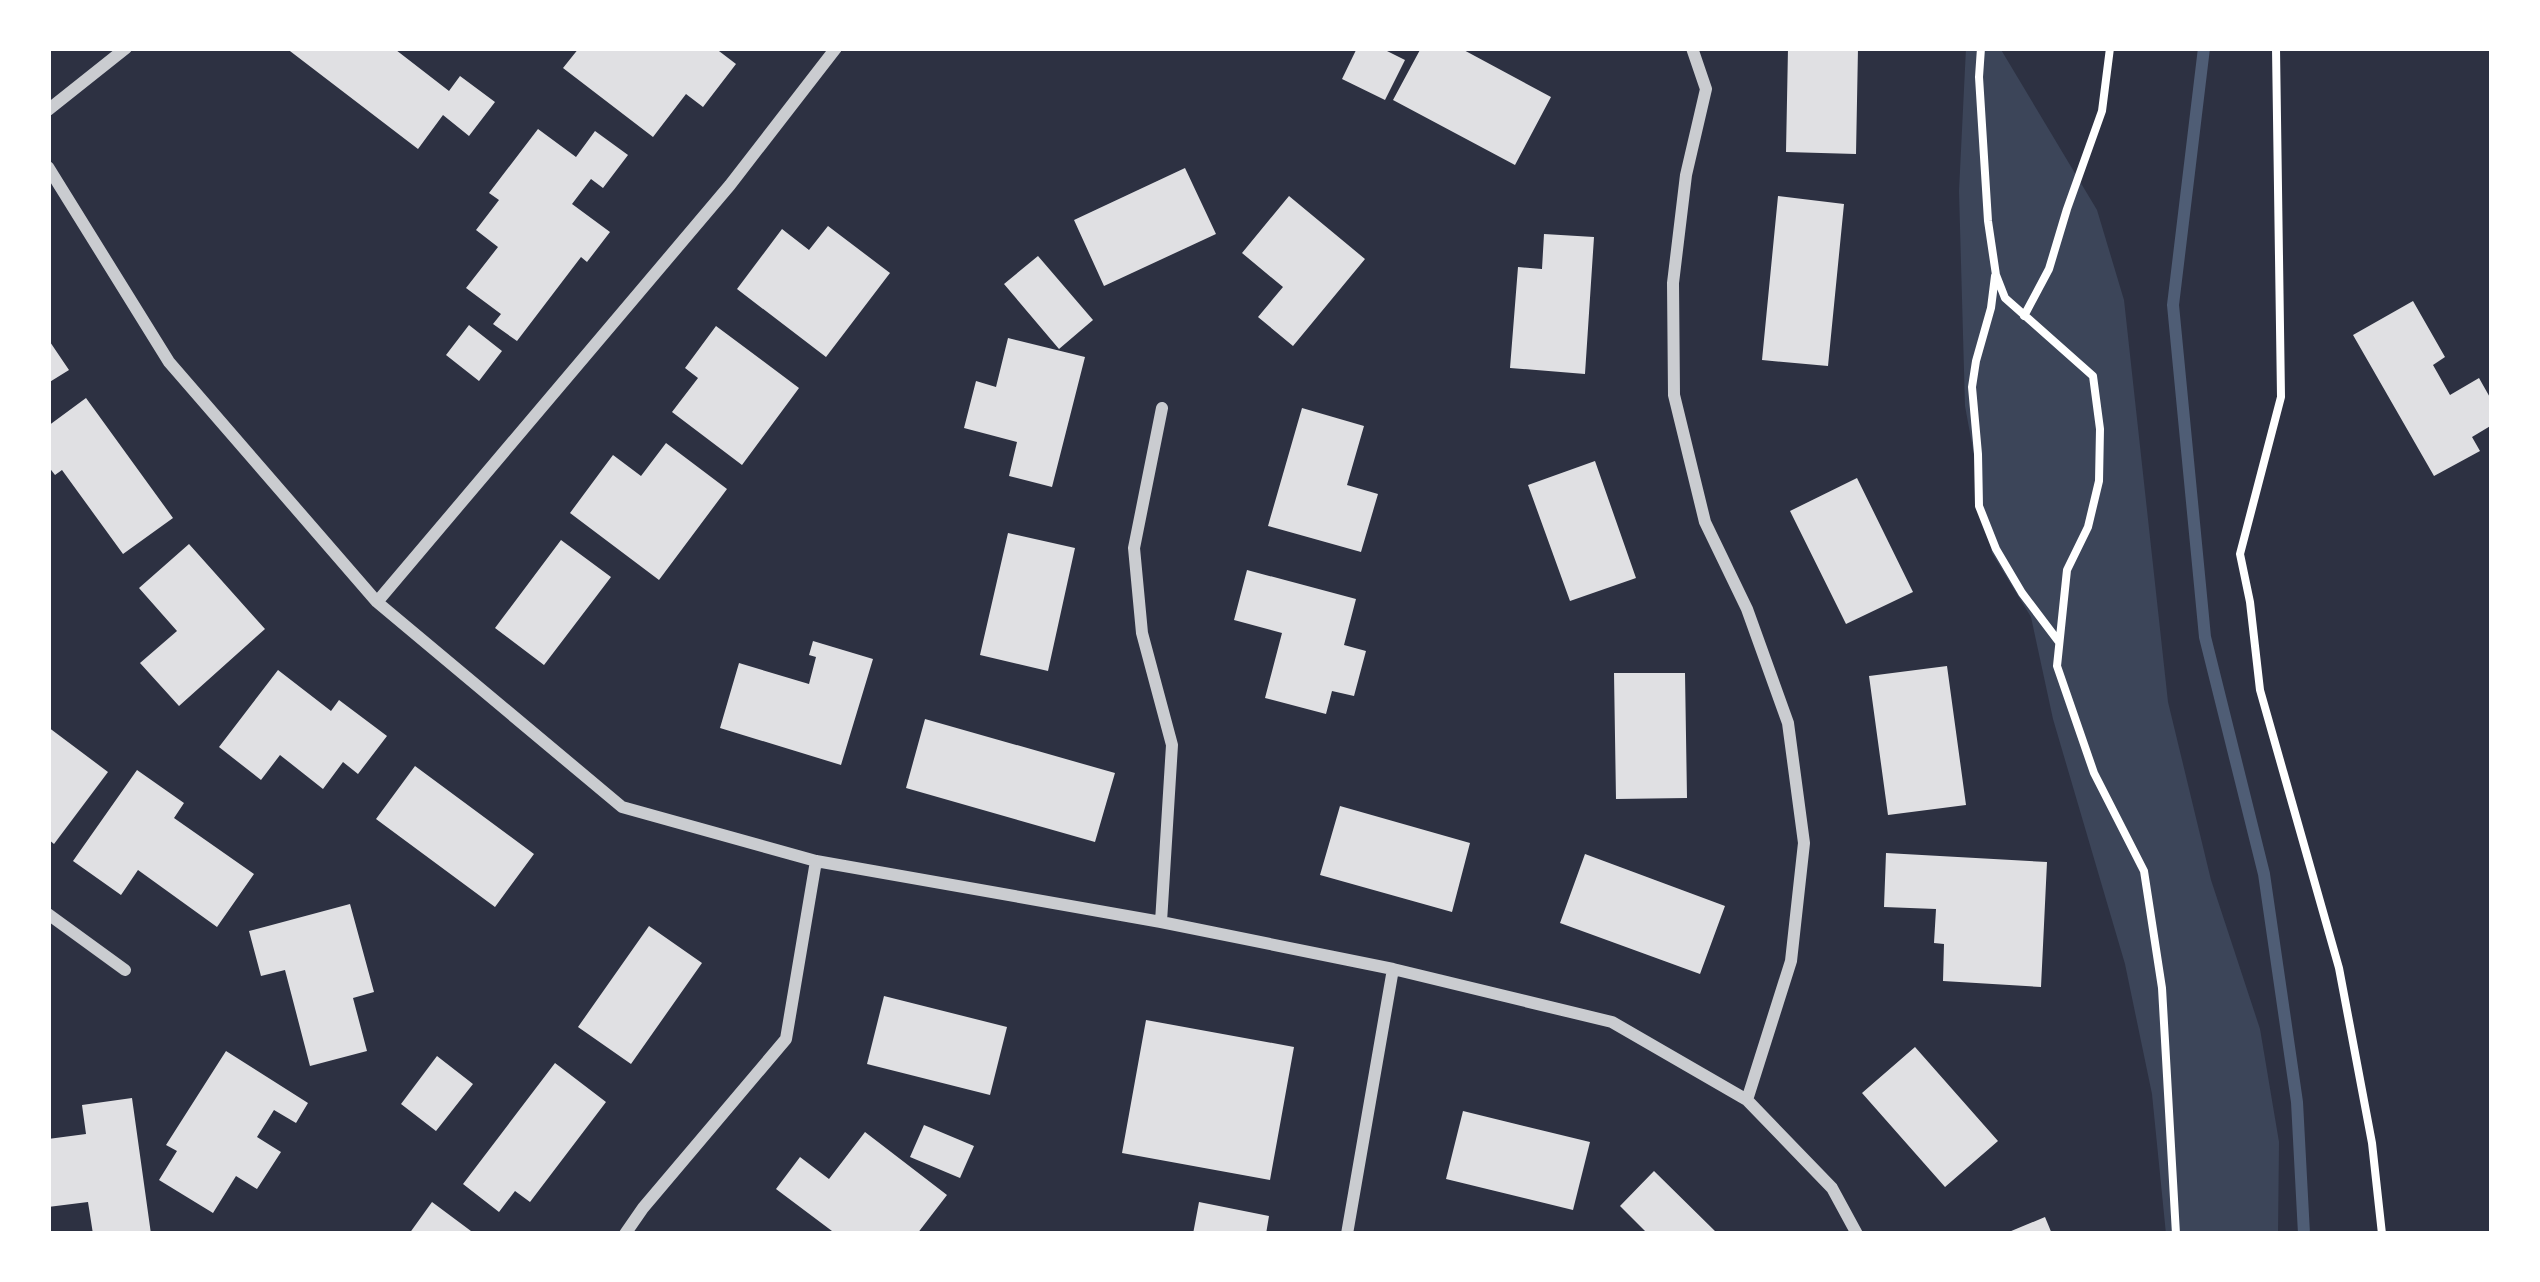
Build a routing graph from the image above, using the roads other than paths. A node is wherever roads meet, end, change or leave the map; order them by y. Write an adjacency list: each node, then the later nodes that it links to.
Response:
1 (126, 48): 4 (street)
2 (836, 48): 7 (street)
3 (1692, 48): 13 (street)
4 (48, 110)
5 (48, 167): 7 (street)
6 (1162, 409): 10 (street)
7 (376, 602): 8 (street)
8 (816, 861): 10 (street); 14 (street)
9 (48, 914): 12 (street)
10 (1161, 922): 11 (street)
11 (1393, 969): 13 (street); 15 (street)
12 (125, 970)
13 (1747, 1100): 16 (street)
14 (625, 1234)
15 (1347, 1234)
16 (1858, 1234)

